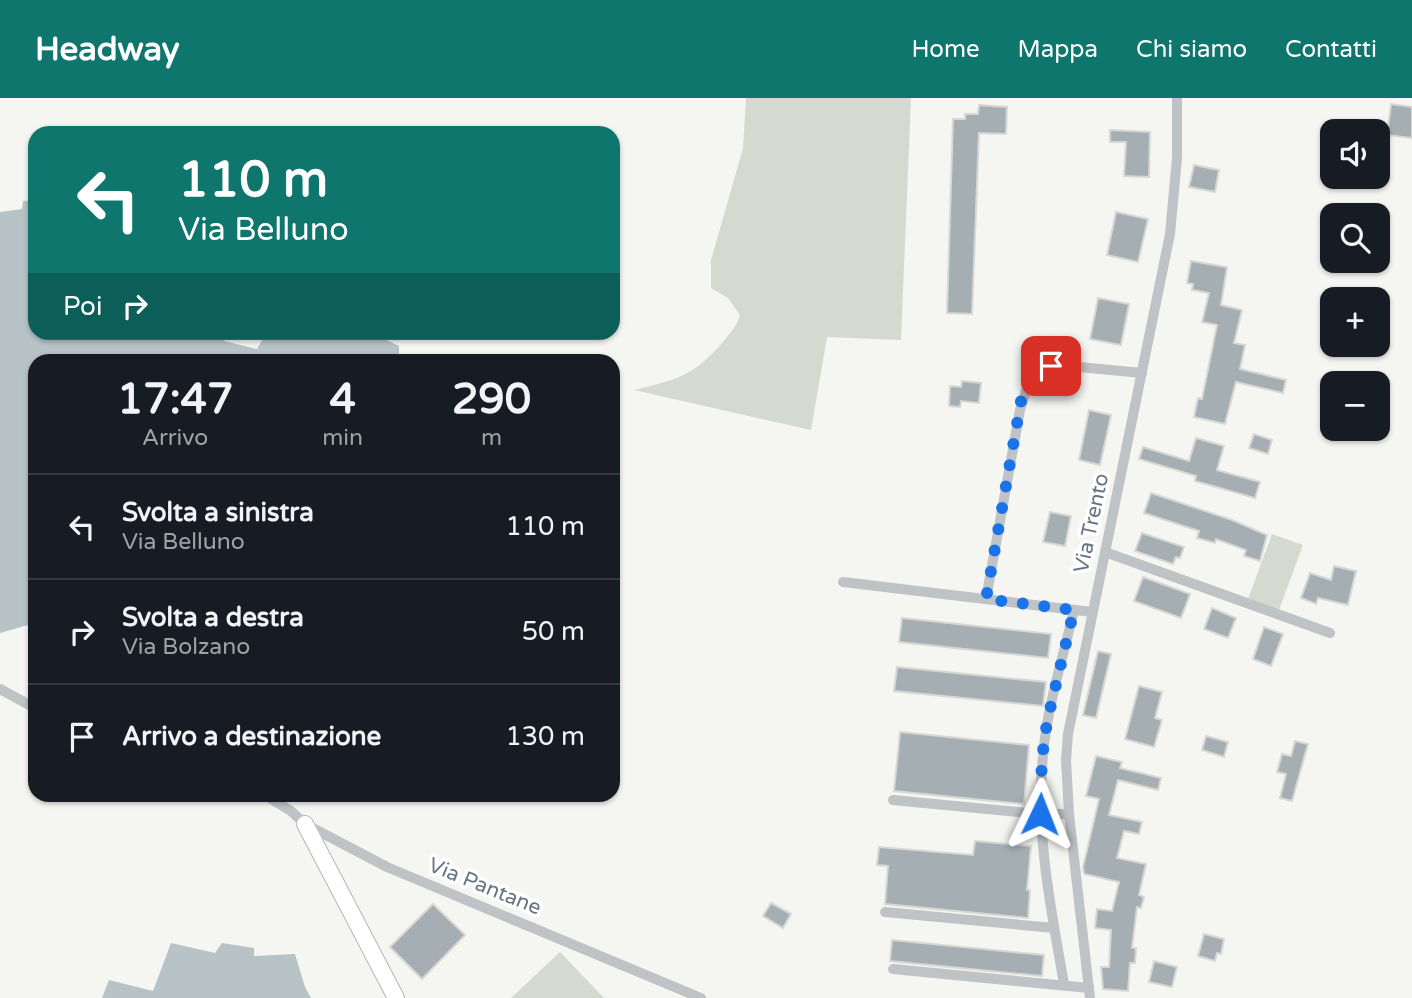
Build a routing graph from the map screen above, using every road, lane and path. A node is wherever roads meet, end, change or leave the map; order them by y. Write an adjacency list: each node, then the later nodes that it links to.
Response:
1 (1177, 98): 2 (street, Via Trento)
2 (1142, 373): 3 (street, Via Trento); 5 (street)
3 (1105, 552): 7 (street, Via Trento); 8 (street)
4 (843, 582): 5 (street)
5 (986, 599): 6 (street)
6 (1074, 610): 7 (street); 13 (street)
7 (1092, 612): 14 (street, Via Trento)
8 (1330, 633)
9 (0, 689): 10 (street)
10 (28, 704)
11 (893, 800): 13 (street)
12 (276, 802): 15 (street, Via Pantane)
13 (1040, 814): 14 (street); 17 (street)
14 (1069, 814): 20 (street, Via Trento)
15 (304, 824): 21 (street); 22 (street, Via Pantane)
16 (885, 912): 17 (street)
17 (1054, 928): 19 (street)
18 (893, 969): 19 (street)
19 (1064, 984): 20 (street)
20 (1089, 993)
21 (396, 998)
22 (701, 998)

